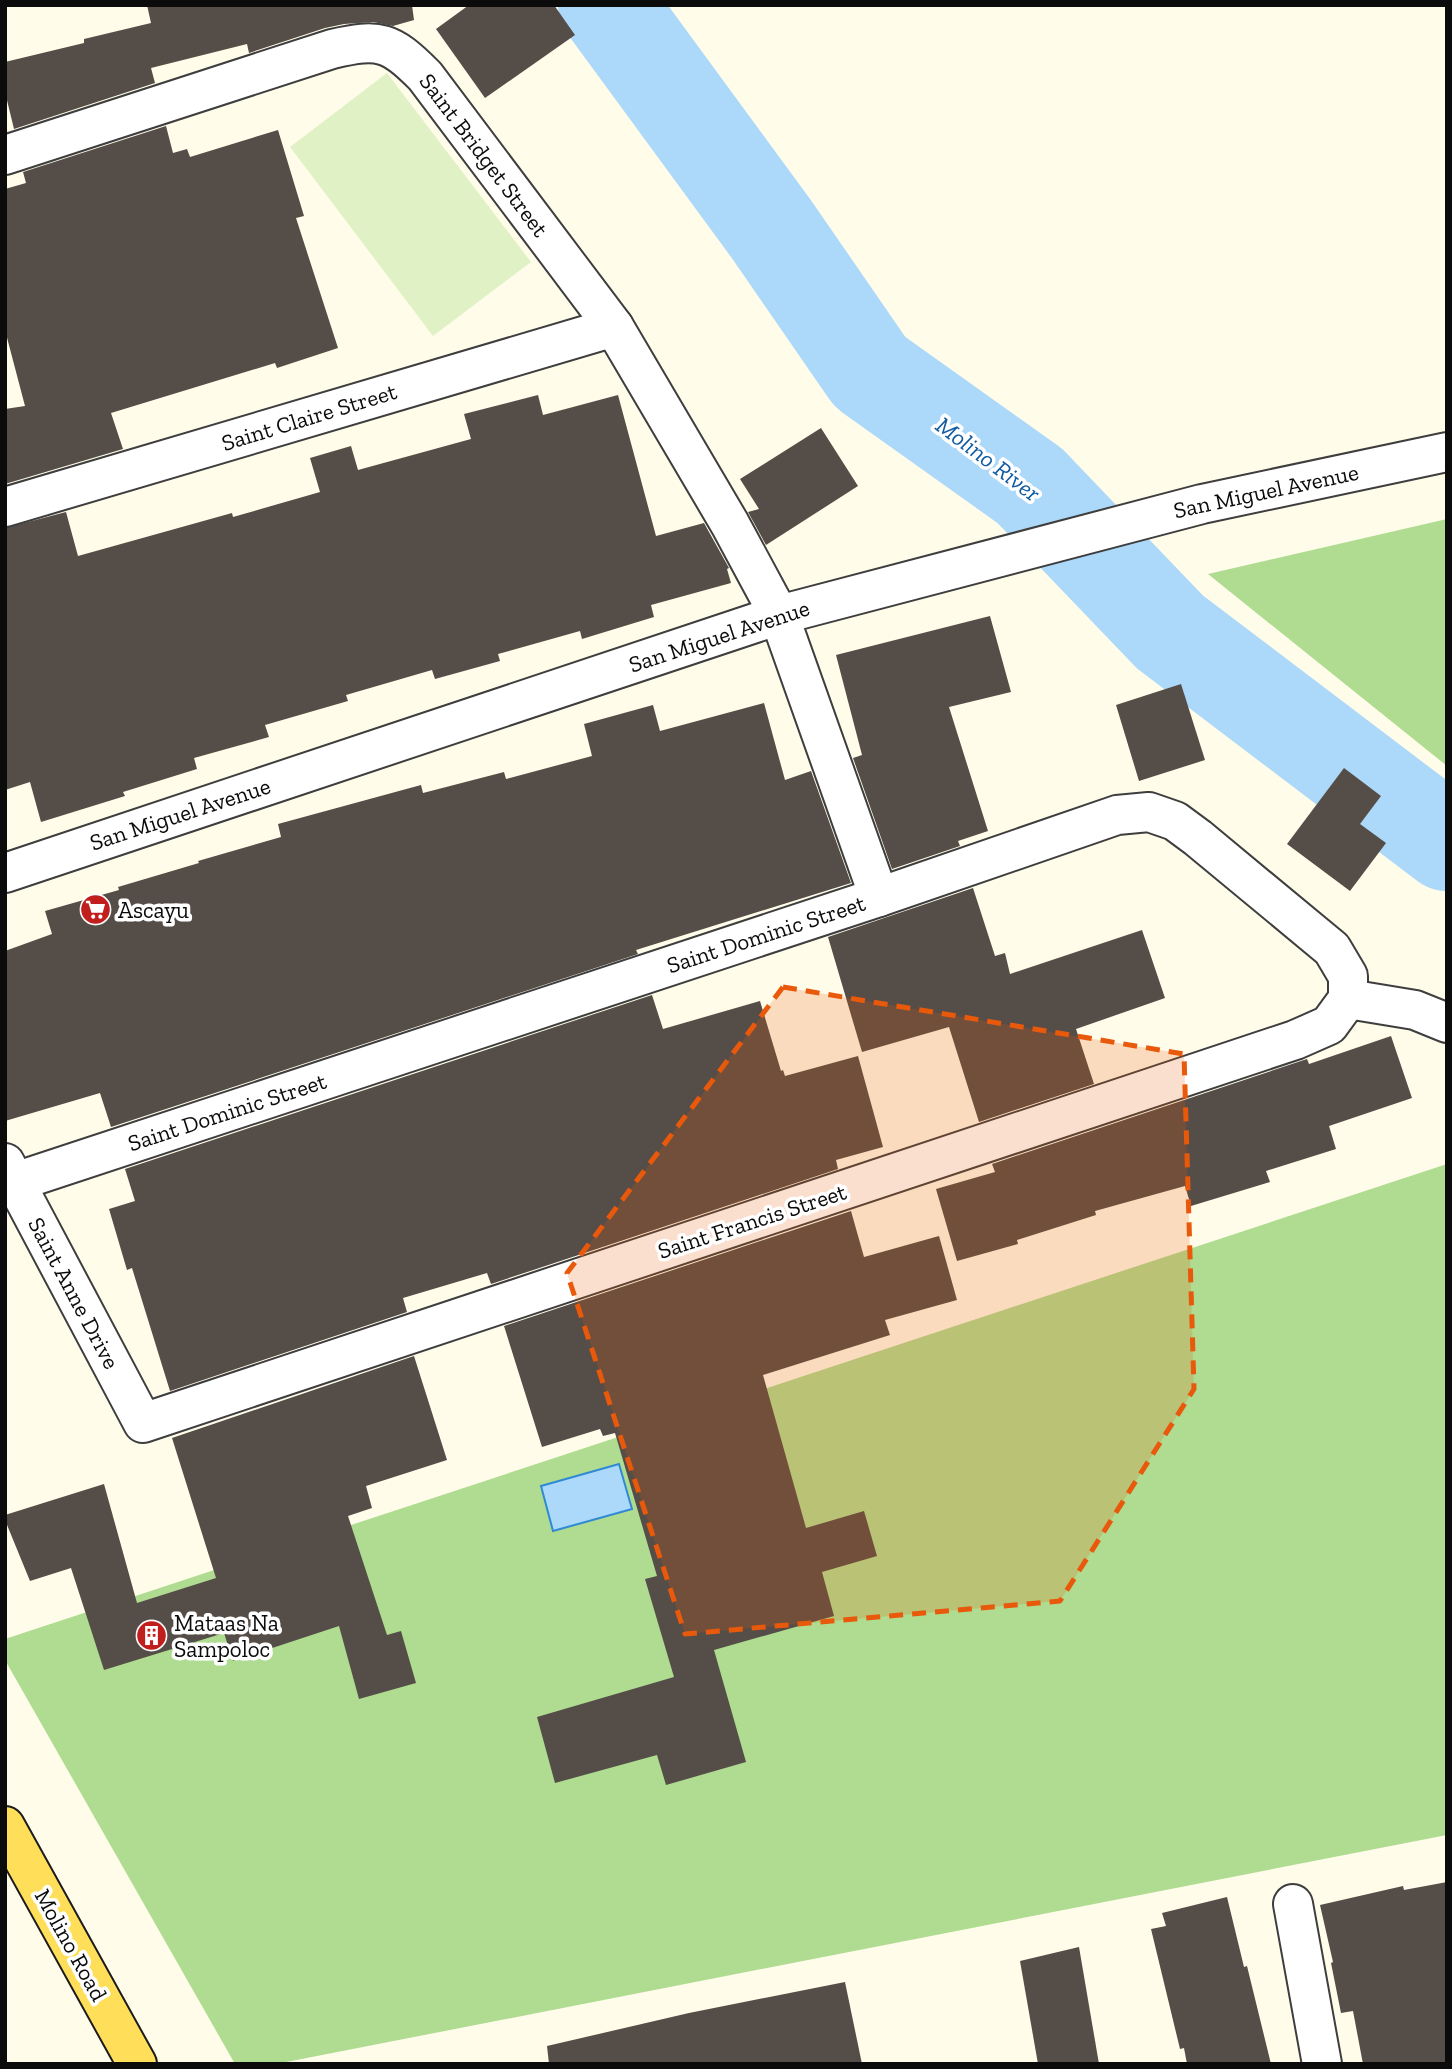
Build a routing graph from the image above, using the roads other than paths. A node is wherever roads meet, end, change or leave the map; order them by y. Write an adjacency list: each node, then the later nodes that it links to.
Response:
1 (5, 156): 2 (street, Saint Bridget Street)
2 (614, 327): 4 (street, Saint Claire Street); 5 (street, Saint Bridget Street)
3 (1447, 452): 5 (street, San Miguel Avenue)
4 (5, 508)
5 (779, 615): 6 (street, San Miguel Avenue); 7 (street, Saint Bridget Street)
6 (5, 873)
7 (878, 897): 8 (street, Saint Dominic Street); 10 (street, Saint Dominic Street)
8 (1348, 999): 9 (street); 11 (street, Saint Francis Street)
9 (1447, 1023)
10 (10, 1172): 11 (street, Saint Anne Drive)
11 (143, 1423)
12 (8, 1838): 14 (main road, Molino Road)
13 (1293, 1904): 15 (street)
14 (137, 2064)
15 (1322, 2064)

